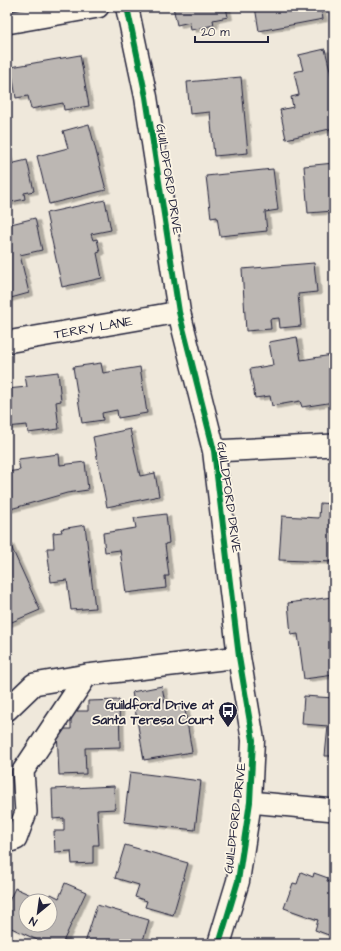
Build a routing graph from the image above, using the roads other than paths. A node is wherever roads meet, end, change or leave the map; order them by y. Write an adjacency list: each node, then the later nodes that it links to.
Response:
1 (98, 7): 3 (street)
2 (127, 7): 4 (street, GUILDFORD DRIVE)
3 (7, 23)
4 (179, 312): 5 (street, TERRY LANE); 7 (street, GUILDFORD DRIVE)
5 (7, 342)
6 (334, 446): 7 (street)
7 (214, 451): 8 (street, GUILDFORD DRIVE)
8 (239, 657): 9 (street); 11 (street, GUILDFORD DRIVE)
9 (86, 675): 10 (street); 13 (street)
10 (7, 710)
11 (250, 802): 12 (street); 14 (street, GUILDFORD DRIVE)
12 (334, 810)
13 (7, 842)
14 (219, 944)

